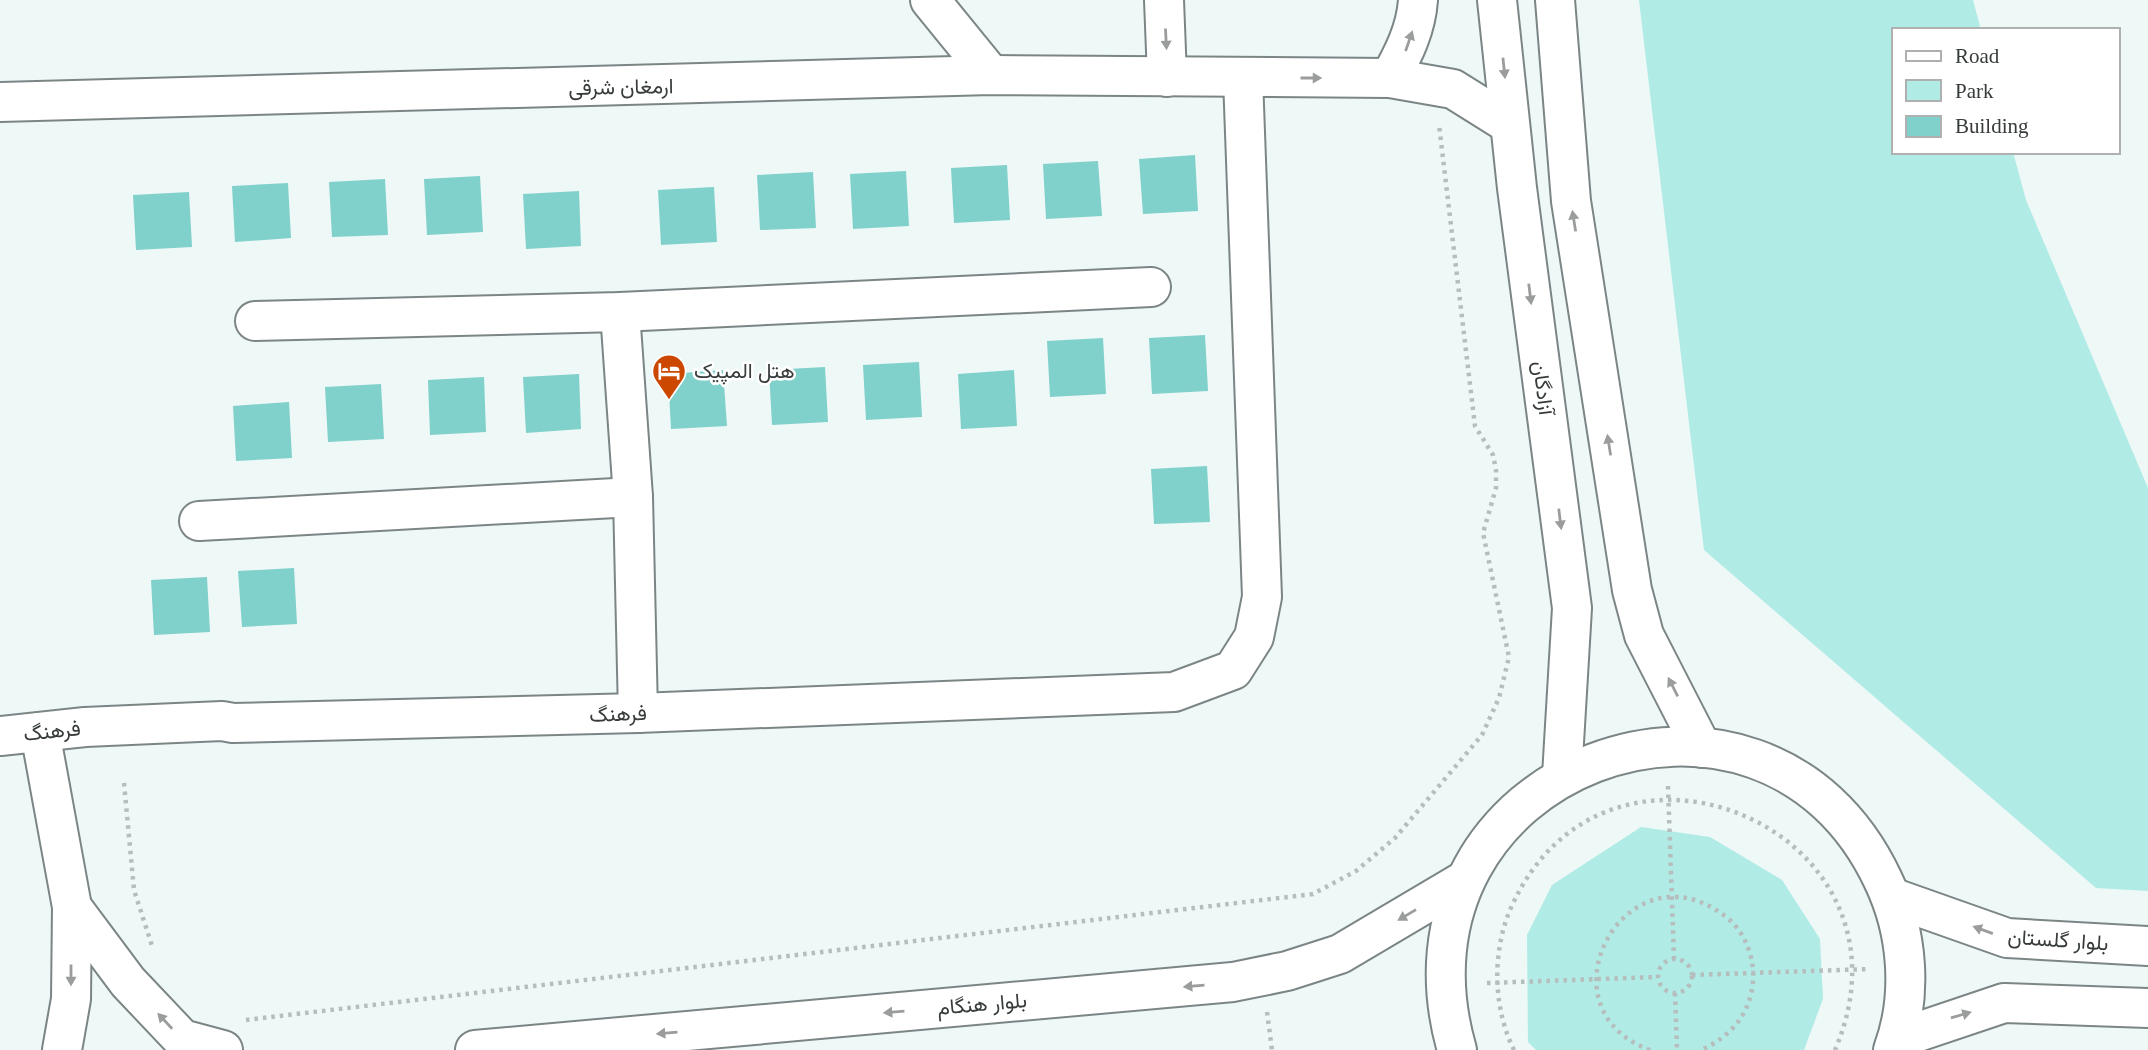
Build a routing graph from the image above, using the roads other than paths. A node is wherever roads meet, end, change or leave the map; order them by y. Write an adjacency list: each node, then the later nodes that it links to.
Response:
1 (930, 0): 6 (street)
2 (1164, 0): 7 (street, one-way to 7)
3 (1418, 0): 9 (street, one-way to 3)
4 (1497, 0): 11 (street, آزادگان, one-way to 11)
5 (1555, 0): 20 (street, one-way to 5)
6 (991, 75): 7 (street, ارمغان شرقی); 10 (street, ارمغان شرقی)
7 (1167, 77): 8 (street, ارمغان شرقی)
8 (1242, 78): 9 (street, ارمغان شرقی, one-way to 9); 17 (street, فرهنگ)
9 (1390, 78): 11 (street, ارمغان شرقی)
10 (0, 102)
11 (1509, 124): 21 (street, آزادگان, one-way to 21)
12 (1150, 287): 13 (street)
13 (620, 312): 14 (street); 15 (street)
14 (255, 321)
15 (633, 498): 16 (street); 17 (street)
16 (199, 521)
17 (638, 713): 18 (street, فرهنگ)
18 (40, 732): 19 (street, فرهنگ); 24 (street)
19 (0, 736)
20 (1684, 748): 21 (street); 23 (street)
21 (1562, 776): 22 (street)
22 (1465, 880): 28 (street, بلوار هنگام, one-way to 28); 32 (street)
23 (1891, 897): 25 (street, بلوار گلستان, one-way to 23); 29 (street)
24 (72, 907): 27 (street, one-way to 24); 30 (street, one-way to 30)
25 (2148, 946)
26 (2148, 1008): 29 (street, one-way to 26)
27 (234, 1035)
28 (810, 1035): 31 (street, بلوار هنگام, one-way to 31)
29 (1895, 1044)
30 (62, 1050)
31 (475, 1050)
32 (1457, 1050)

